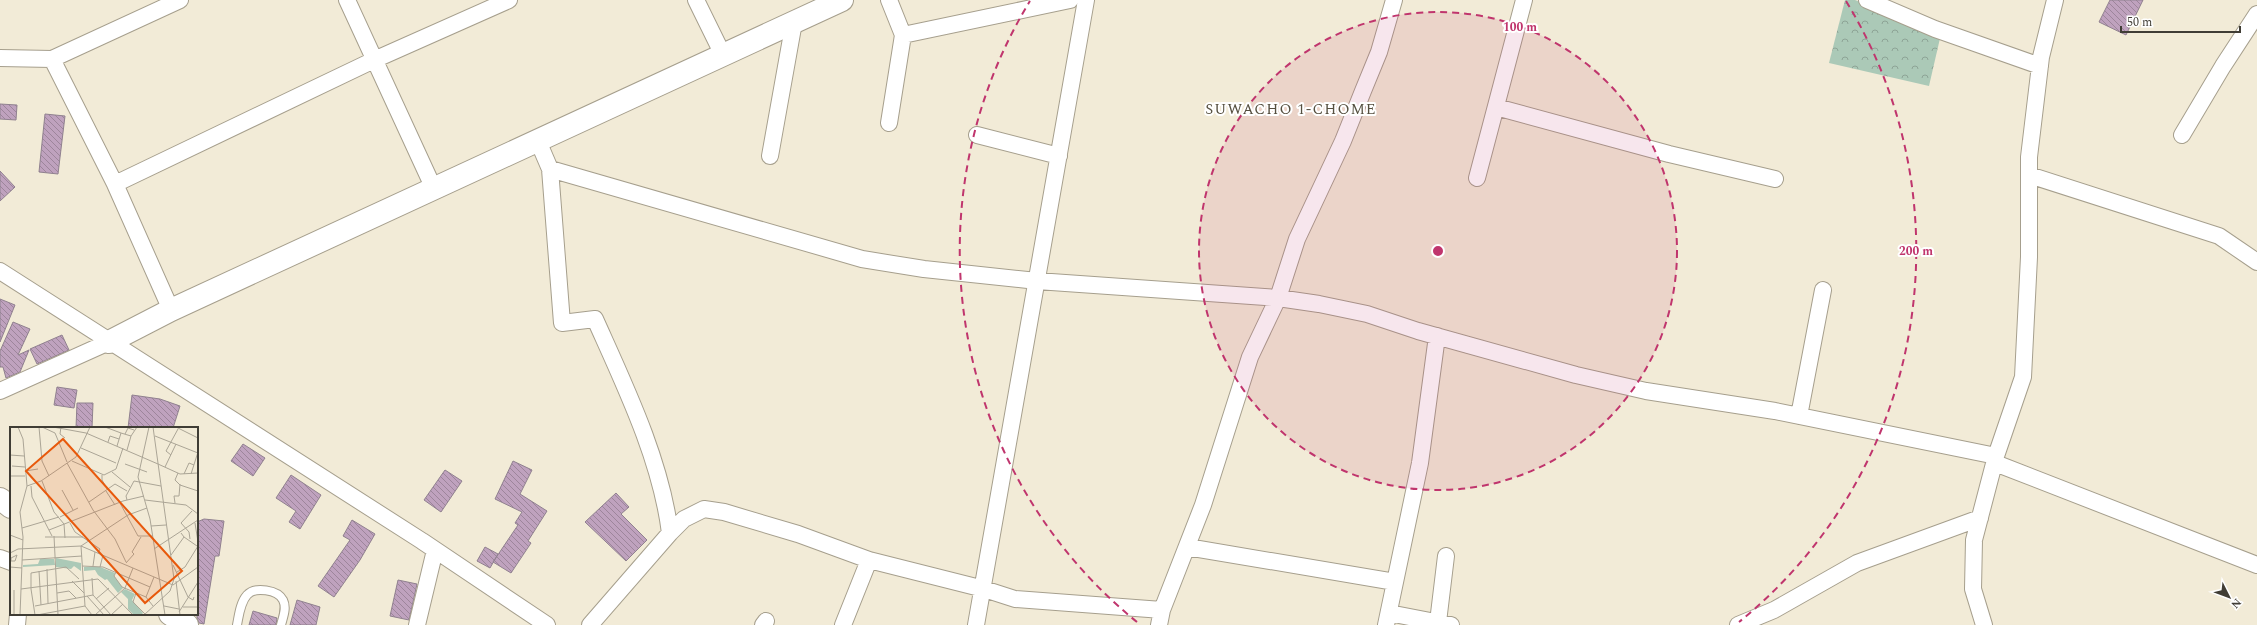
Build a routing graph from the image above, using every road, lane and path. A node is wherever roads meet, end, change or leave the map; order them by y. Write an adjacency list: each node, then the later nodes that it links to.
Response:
1 (178, 0): 19 (street)
2 (347, 0): 20 (street)
3 (509, 0): 20 (street)
4 (696, 0): 17 (street)
5 (842, 0): 13 (main road)
6 (889, 0): 16 (street)
7 (1070, 0): 16 (street)
8 (1086, 0): 28 (street)
9 (1394, 0): 39 (street)
10 (1524, 0): 22 (street)
11 (1867, 0): 21 (street)
12 (2055, 0): 21 (street)
13 (812, 6): 15 (main road)
14 (2257, 14): 25 (street)
15 (794, 22): 17 (main road); 27 (street)
16 (903, 35): 23 (street)
17 (724, 55): 26 (main road)
18 (0, 58): 19 (street)
19 (52, 59): 33 (street)
20 (374, 60): 33 (street); 34 (street)
21 (2040, 66): 30 (street)
22 (1496, 107): 31 (street); 32 (street)
23 (889, 123)
24 (977, 135): 28 (street)
25 (2182, 135)
26 (538, 141): 29 (street); 34 (main road)
27 (770, 156)
28 (1059, 156): 37 (street)
29 (550, 169): 37 (street); 49 (street)
30 (2029, 174): 35 (street); 45 (street)
31 (1477, 178)
32 (1775, 179)
33 (115, 184): 40 (street)
34 (434, 189): 40 (main road)
35 (2257, 262)
36 (0, 271): 42 (street)
37 (1037, 281): 39 (street); 58 (street)
38 (1823, 290): 44 (street)
39 (1278, 298): 41 (street); 50 (street)
40 (172, 310): 42 (main road)
41 (1438, 336): 44 (street); 57 (street)
42 (110, 342): 43 (street); 51 (street)
43 (0, 391)
44 (1799, 416): 45 (street)
45 (1995, 460): 48 (street); 56 (street)
46 (0, 499): 47 (main road)
47 (10, 506)
48 (1980, 518): 73 (street); 74 (street)
49 (670, 533): 54 (street); 70 (street)
50 (1187, 547): 57 (street); 61 (street)
51 (434, 550): 68 (street); 69 (street)
52 (1446, 556): 63 (street)
53 (0, 558): 55 (street)
54 (869, 560): 58 (street); 71 (street)
55 (10, 562)
56 (2257, 565)
57 (1395, 582): 62 (street)
58 (984, 589): 61 (street); 72 (street)
59 (18, 615): 64 (street)
60 (172, 615): 65 (main road)
61 (1160, 618)
62 (1387, 619): 63 (street)
63 (1444, 624)
64 (17, 625)
65 (187, 625)
66 (237, 625): 67 (lane)
67 (281, 625)
68 (417, 625)
69 (547, 625)
70 (590, 625)
71 (843, 625)
72 (976, 625)
73 (1738, 625)
74 (1984, 625)

